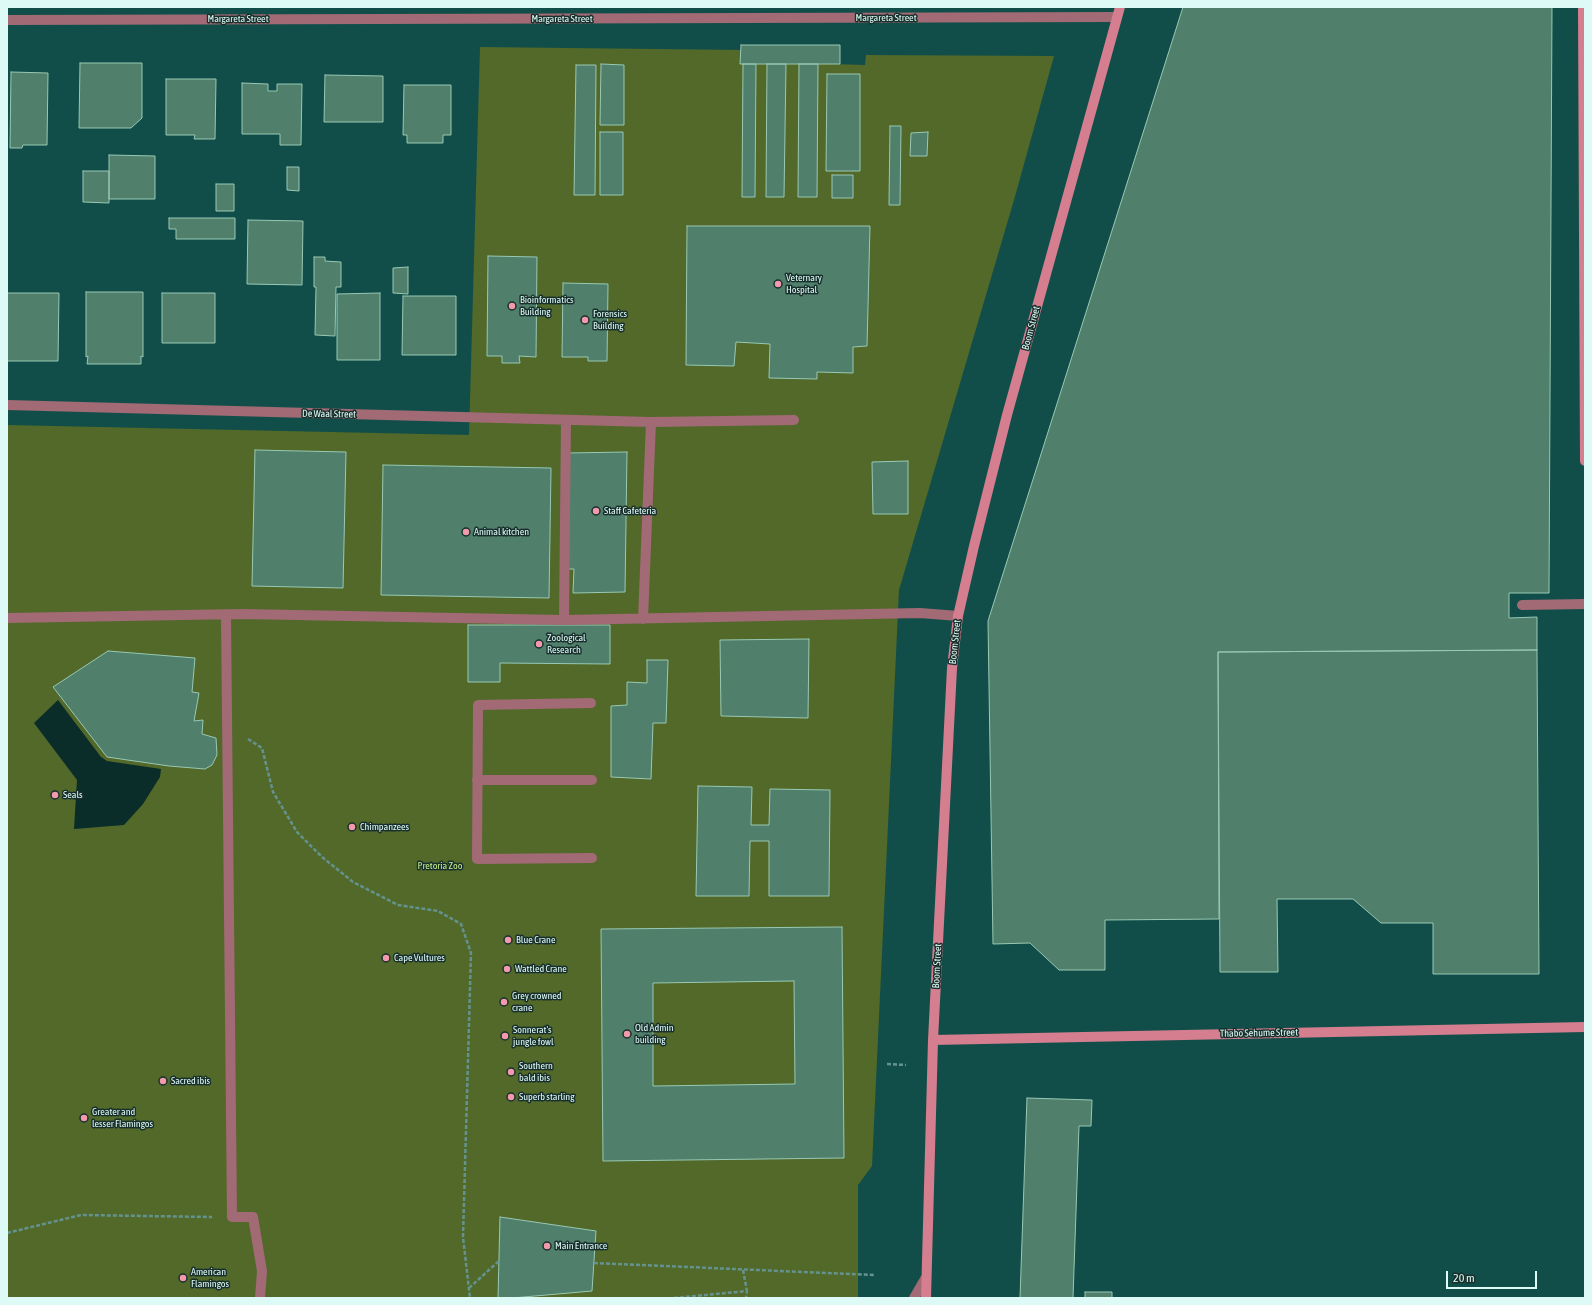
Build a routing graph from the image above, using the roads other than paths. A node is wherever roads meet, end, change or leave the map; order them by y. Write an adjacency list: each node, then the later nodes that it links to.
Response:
1 (1120, 7): 3 (main road, Boom Street)
2 (1583, 7): 9 (main road)
3 (1117, 17): 4 (street, Margareta Street); 13 (main road, Boom Street)
4 (7, 20)
5 (7, 405): 6 (street, De Waal Street)
6 (566, 420): 8 (street, De Waal Street); 16 (street)
7 (794, 420): 8 (street, De Waal Street)
8 (651, 422): 15 (street)
9 (1585, 461)
10 (1585, 604): 11 (street)
11 (1522, 606)
12 (226, 615): 14 (street); 16 (street); 24 (street)
13 (958, 616): 15 (street); 22 (main road, Boom Street)
14 (7, 618)
15 (643, 619): 16 (street)
16 (564, 620)
17 (591, 703): 18 (street)
18 (477, 780): 19 (street); 20 (street)
19 (592, 780)
20 (592, 858)
21 (1585, 1027): 22 (main road, Thabo Sehume Street)
22 (933, 1040): 23 (main road, Boom Street)
23 (925, 1279): 25 (street); 26 (main road, Boom Street)
24 (260, 1298)
25 (914, 1298)
26 (926, 1298)

